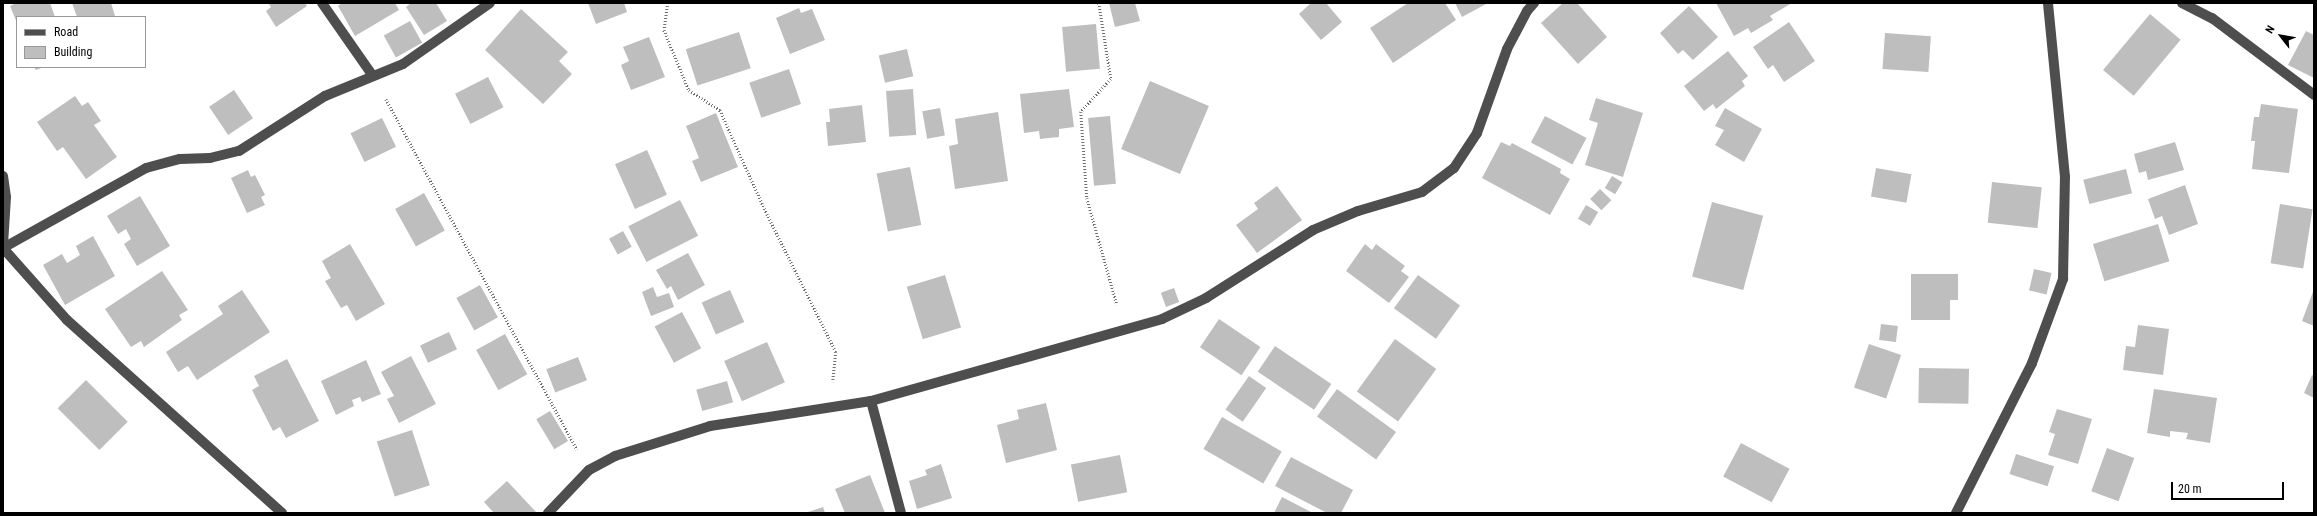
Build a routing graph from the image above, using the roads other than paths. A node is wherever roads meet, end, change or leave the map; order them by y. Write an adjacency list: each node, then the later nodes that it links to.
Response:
1 (322, 3): 6 (street)
2 (490, 3): 6 (street)
3 (1534, 3): 10 (street)
4 (2048, 3): 14 (street)
5 (2182, 3): 7 (street)
6 (373, 76): 9 (street)
7 (2314, 95)
8 (3, 176): 9 (street)
9 (3, 247): 11 (street)
10 (871, 400): 12 (street); 13 (street)
11 (282, 513)
12 (548, 513)
13 (901, 513)
14 (1956, 513)

